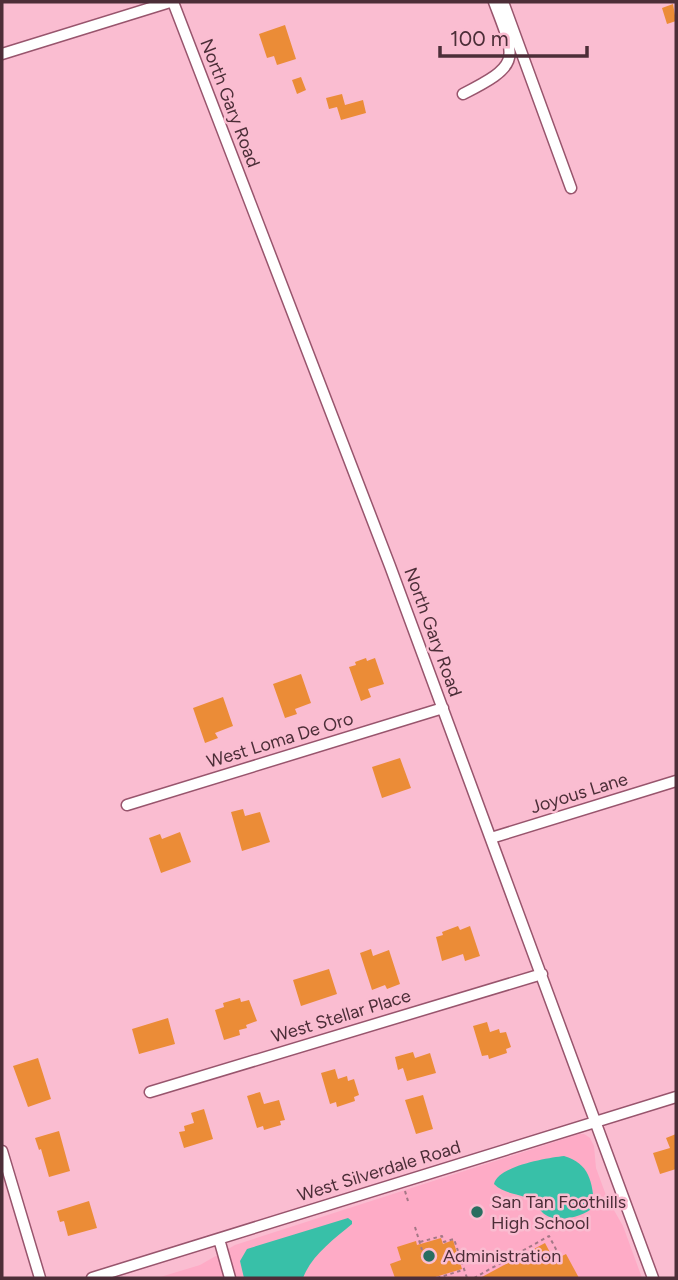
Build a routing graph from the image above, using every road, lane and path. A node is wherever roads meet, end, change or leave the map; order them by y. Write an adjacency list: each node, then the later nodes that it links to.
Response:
1 (172, 2): 4 (street); 7 (street, North Gary Road)
2 (494, 2): 5 (street)
3 (503, 2): 6 (street)
4 (2, 54)
5 (463, 94)
6 (571, 188)
7 (443, 708): 9 (street, West Loma De Oro); 10 (street, North Gary Road)
8 (676, 782): 10 (street, Joyous Lane)
9 (127, 805)
10 (491, 838): 11 (street, North Gary Road)
11 (542, 974): 12 (street, West Stellar Place); 14 (street, North Gary Road)
12 (150, 1092)
13 (676, 1097): 14 (street, West Silverdale Road)
14 (596, 1122): 19 (street, West Silverdale Road); 31 (street, North Gary Road)
15 (2, 1151): 25 (street)
16 (404, 1190): 17 (path)
17 (408, 1201)
18 (415, 1227): 20 (path)
19 (219, 1239): 26 (street, West Silverdale Road); 27 (street)
20 (420, 1242): 21 (path); 23 (path)
21 (422, 1250)
22 (553, 1258): 30 (path)
23 (464, 1270): 24 (path); 29 (path)
24 (448, 1277): 28 (path)
25 (40, 1278)
26 (92, 1278)
27 (230, 1278)
28 (437, 1278)
29 (467, 1278)
30 (474, 1278)
31 (653, 1278)

